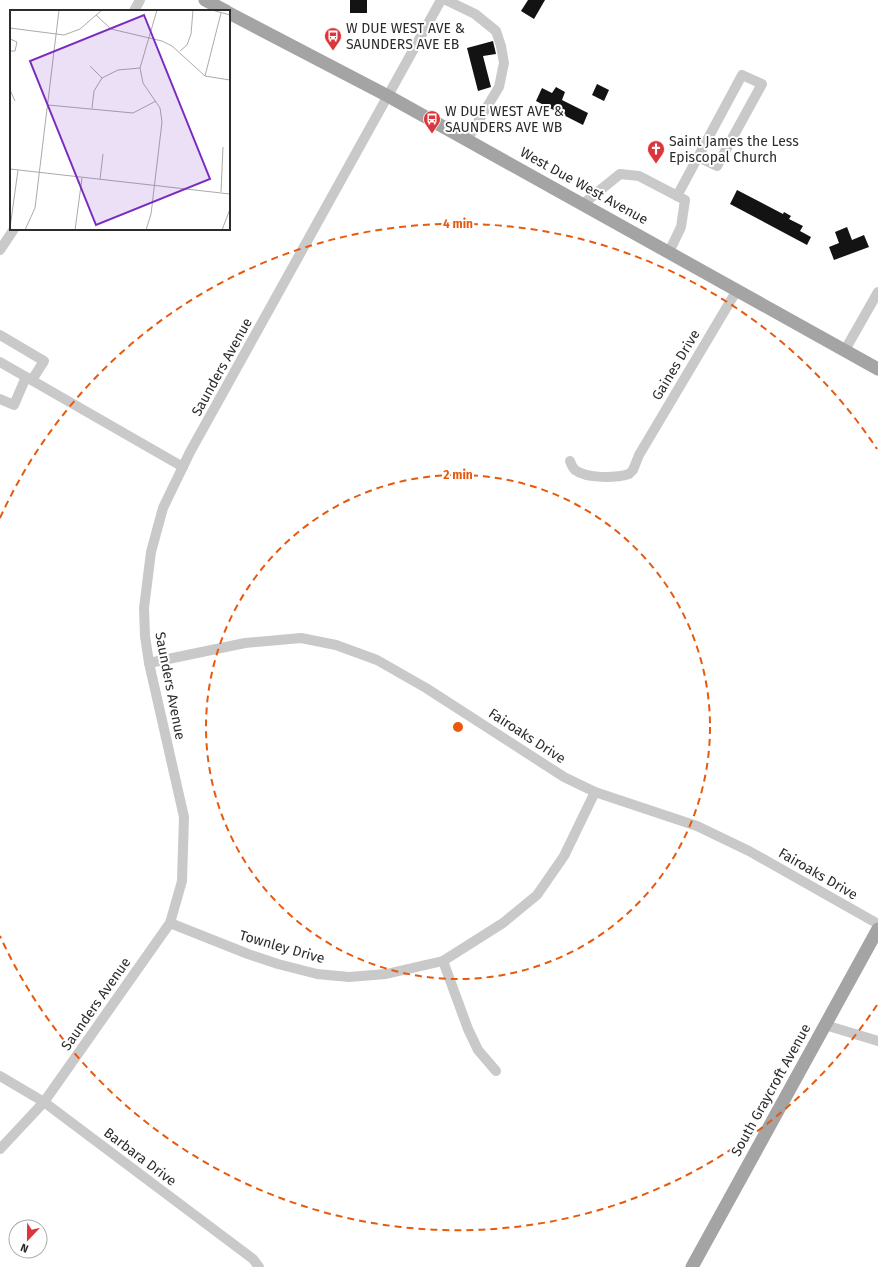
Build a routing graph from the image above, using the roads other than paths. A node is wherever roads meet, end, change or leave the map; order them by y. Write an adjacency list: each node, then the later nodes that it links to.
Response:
1 (140, 0): 5 (street)
2 (205, 0): 6 (main road)
3 (441, 0): 8 (street, Saunders Avenue)
4 (446, 0): 9 (street)
5 (135, 10)
6 (224, 10)
7 (230, 14): 8 (main road, West Due West Avenue)
8 (388, 96): 9 (main road, West Due West Avenue); 25 (street, Saunders Avenue)
9 (468, 140): 12 (main road, West Due West Avenue)
10 (698, 157): 10 (street); 11 (street)
11 (677, 196): 12 (street); 15 (street)
12 (583, 204): 15 (main road, West Due West Avenue)
13 (13, 230): 14 (street)
14 (0, 250)
15 (669, 252): 16 (main road, West Due West Avenue)
16 (737, 290): 19 (main road, West Due West Avenue); 24 (street, Gaines Drive)
17 (878, 292): 19 (street)
18 (0, 335): 22 (street)
19 (845, 350): 21 (main road, West Due West Avenue)
20 (0, 362): 22 (street)
21 (878, 369)
22 (29, 379): 23 (street); 25 (street)
23 (0, 399)
24 (570, 461)
25 (183, 466): 26 (street, Saunders Avenue)
26 (149, 663): 27 (street, Fairoaks Drive); 28 (street, Saunders Avenue)
27 (594, 792): 29 (street, Fairoaks Drive); 30 (street, Townley Drive)
28 (170, 923): 30 (street, Townley Drive); 35 (street, Saunders Avenue)
29 (878, 930): 31 (main road, South Graycroft Avenue)
30 (443, 962): 33 (street)
31 (825, 1025): 32 (street); 38 (main road, South Graycroft Avenue)
32 (878, 1041)
33 (496, 1071)
34 (0, 1076): 35 (street, Barbara Drive)
35 (44, 1102): 36 (street, Saunders Avenue); 37 (street, Barbara Drive)
36 (0, 1150)
37 (259, 1267)
38 (692, 1267)

